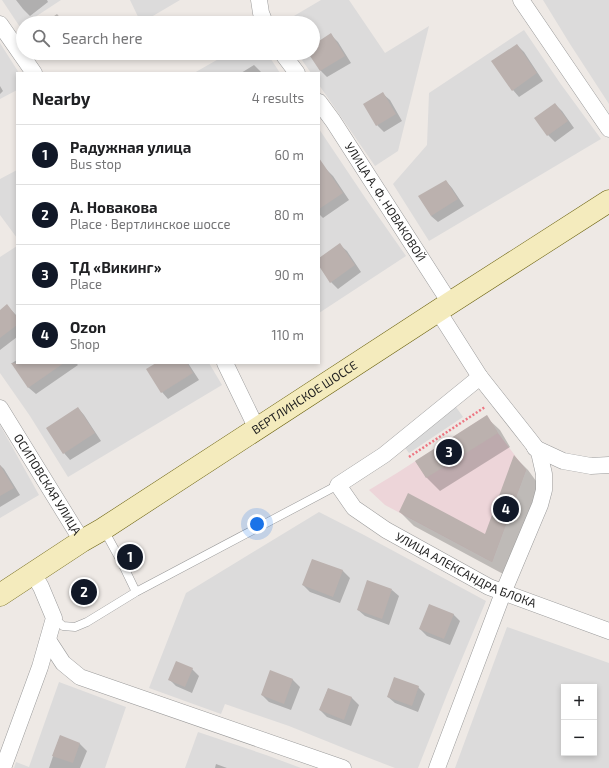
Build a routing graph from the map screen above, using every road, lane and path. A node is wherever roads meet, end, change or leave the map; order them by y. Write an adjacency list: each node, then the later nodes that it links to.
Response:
1 (259, 0): 3 (street)
2 (521, 0): 11 (street)
3 (262, 16)
4 (0, 24): 5 (street)
5 (16, 47)
6 (25, 60): 8 (street)
7 (287, 60): 9 (street)
8 (33, 72)
9 (296, 72)
10 (320, 103): 13 (street, УЛИЦА А. Ф. НОВАКОВОЙ)
11 (609, 129)
12 (609, 201): 13 (main road, ВЕРТЛИНСКОЕ ШОССЕ)
13 (444, 307): 15 (street, УЛИЦА А. Ф. НОВАКОВОЙ); 18 (main road, ВЕРТЛИНСКОЕ ШОССЕ)
14 (225, 364): 18 (street)
15 (480, 378): 16 (street, УЛИЦА А. Ф. НОВАКОВОЙ); 22 (street)
16 (497, 398): 19 (street, УЛИЦА А. Ф. НОВАКОВОЙ); 20 (path)
17 (0, 408): 24 (street, ОСИПОВСКАЯ УЛИЦА)
18 (257, 429): 23 (main road, ВЕРТЛИНСКОЕ ШОССЕ)
19 (535, 448): 21 (street); 27 (street)
20 (407, 457)
21 (609, 466)
22 (338, 485): 26 (lane); 27 (street, УЛИЦА АЛЕКСАНДРА БЛОКА)
23 (103, 528): 24 (main road, ВЕРТЛИНСКОЕ ШОССЕ); 26 (lane)
24 (82, 541): 25 (main road, ВЕРТЛИНСКОЕ ШОССЕ)
25 (33, 573): 28 (main road, ВЕРТЛИНСКОЕ ШОССЕ); 29 (street)
26 (136, 592): 29 (lane)
27 (503, 592): 30 (street, УЛИЦА АЛЕКСАНДРА БЛОКА); 34 (street)
28 (0, 595)
29 (54, 618): 31 (street)
30 (609, 631)
31 (48, 640): 32 (street); 33 (street)
32 (3, 768)
33 (342, 768)
34 (437, 768)

